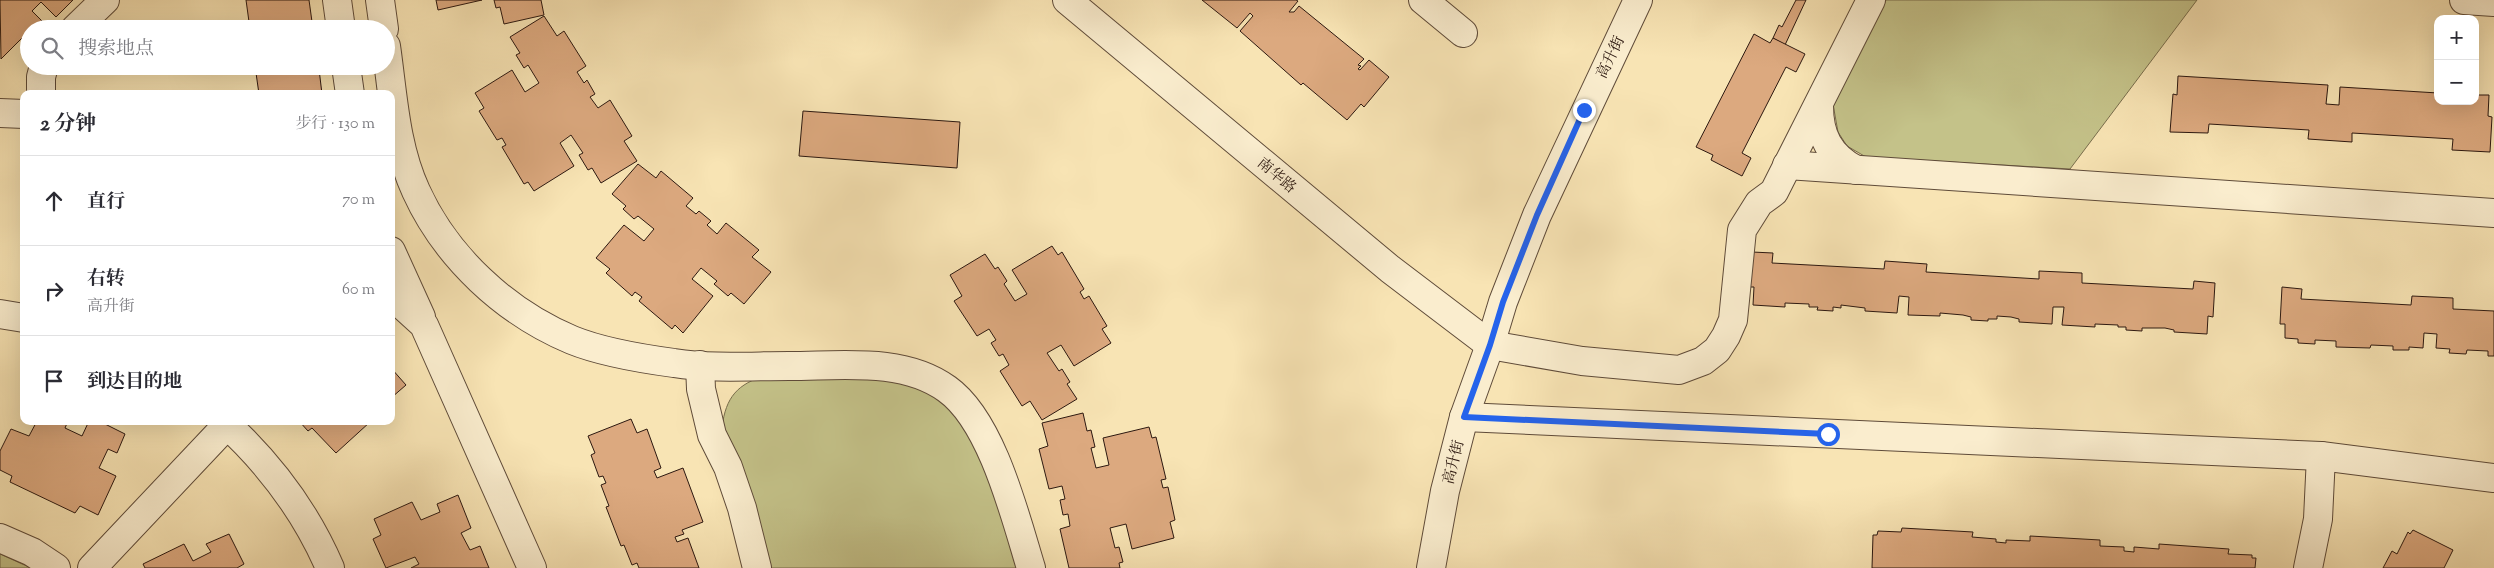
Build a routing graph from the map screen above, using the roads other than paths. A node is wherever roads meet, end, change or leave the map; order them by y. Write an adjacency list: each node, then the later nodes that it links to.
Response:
1 (105, 0): 10 (street)
2 (337, 0): 11 (street)
3 (380, 0): 12 (street)
4 (1067, 0): 32 (street, 南华路)
5 (1423, 0): 13 (street)
6 (1638, 0): 32 (street, 高升街)
7 (1871, 0): 20 (street)
8 (2464, 0): 9 (street)
9 (2494, 2)
10 (84, 20)
11 (340, 20)
12 (383, 20)
13 (1463, 33)
14 (42, 75): 17 (street)
15 (347, 75): 18 (street)
16 (390, 75): 19 (street)
17 (41, 90)
18 (349, 90)
19 (392, 90)
20 (1819, 106): 24 (street); 25 (street)
21 (395, 110): 33 (street)
22 (0, 112): 23 (street)
23 (20, 114)
24 (1787, 165): 25 (street); 32 (street)
25 (1856, 170): 26 (street)
26 (2494, 213)
27 (395, 259): 31 (street)
28 (395, 300): 31 (street)
29 (0, 314): 30 (street)
30 (20, 317)
31 (424, 325): 43 (street)
32 (1490, 345): 34 (street, 高升街)
33 (700, 365): 44 (street); 45 (street)
34 (1464, 417): 37 (street); 46 (street, 高升街)
35 (223, 425): 41 (street)
36 (227, 425): 42 (street)
37 (2321, 456): 38 (street); 47 (street)
38 (2494, 478)
39 (0, 538): 40 (street)
40 (56, 568)
41 (92, 568)
42 (330, 568)
43 (532, 568)
44 (758, 568)
45 (1031, 568)
46 (1431, 568)
47 (2308, 568)

